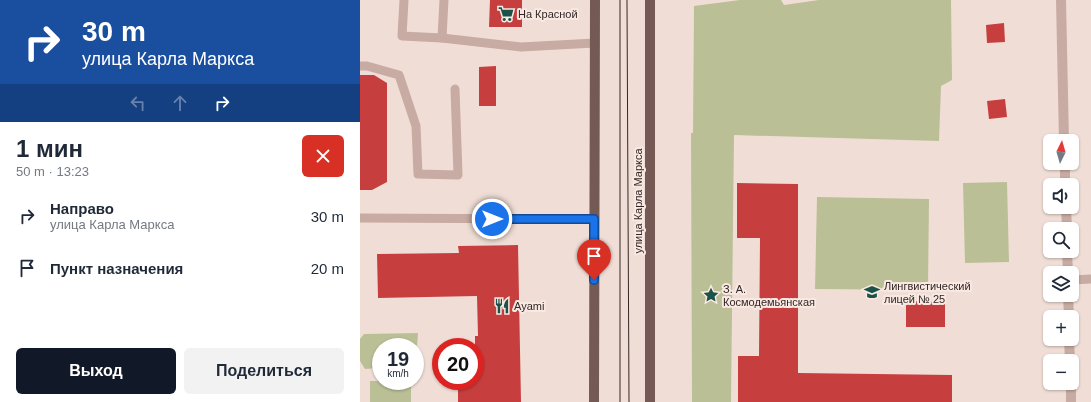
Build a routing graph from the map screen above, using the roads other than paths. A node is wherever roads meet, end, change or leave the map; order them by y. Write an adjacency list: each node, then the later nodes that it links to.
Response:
1 (404, 0): 6 (lane)
2 (444, 0): 6 (lane)
3 (595, 0): 7 (main road)
4 (650, 0): 17 (main road, улица Карла Маркса)
5 (1061, 0): 10 (street)
6 (442, 38): 7 (lane)
7 (595, 43): 12 (main road)
8 (360, 66): 9 (lane)
9 (455, 89)
10 (1064, 134)
11 (360, 218): 12 (lane)
12 (594, 219): 16 (main road)
13 (1091, 279): 14 (lane)
14 (1079, 280)
15 (1071, 390): 18 (street)
16 (594, 402)
17 (650, 402)
18 (1071, 402)

